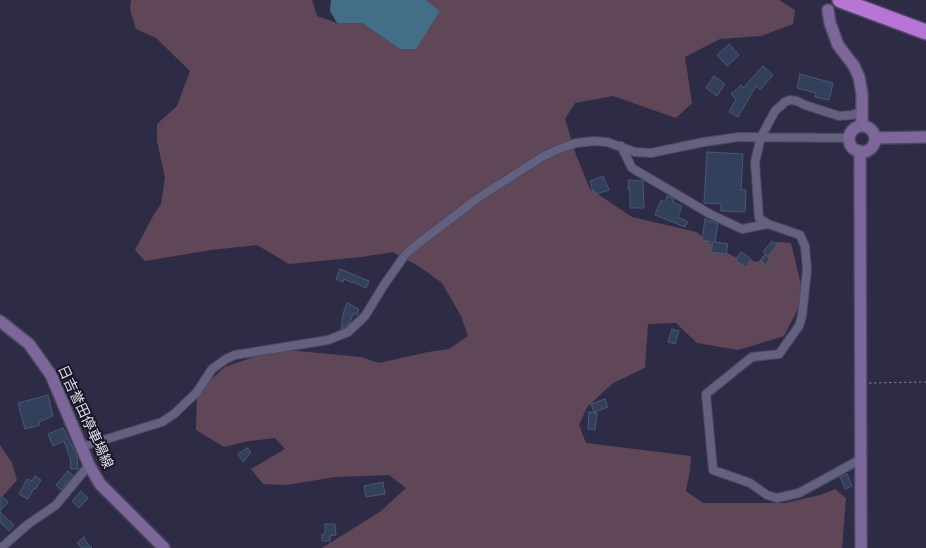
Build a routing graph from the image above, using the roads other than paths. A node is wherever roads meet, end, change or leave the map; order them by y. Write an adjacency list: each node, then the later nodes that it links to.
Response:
1 (840, 0): 3 (highway)
2 (828, 10): 4 (street)
3 (926, 32)
4 (863, 111): 5 (street); 6 (street)
5 (862, 126): 8 (street); 9 (street)
6 (761, 137): 8 (street); 10 (street); 12 (street)
7 (926, 137): 9 (street)
8 (850, 138): 11 (street)
9 (875, 138): 11 (street)
10 (620, 146): 12 (street); 14 (street)
11 (860, 151): 15 (street)
12 (768, 224): 15 (street)
13 (0, 321): 14 (street, 日吉誉田停車場線)
14 (81, 447): 16 (street, 日吉誉田停車場線)
15 (861, 459): 19 (street)
16 (88, 465): 17 (street, 日吉誉田停車場線); 18 (street)
17 (159, 547)
18 (1, 548)
19 (861, 548)

